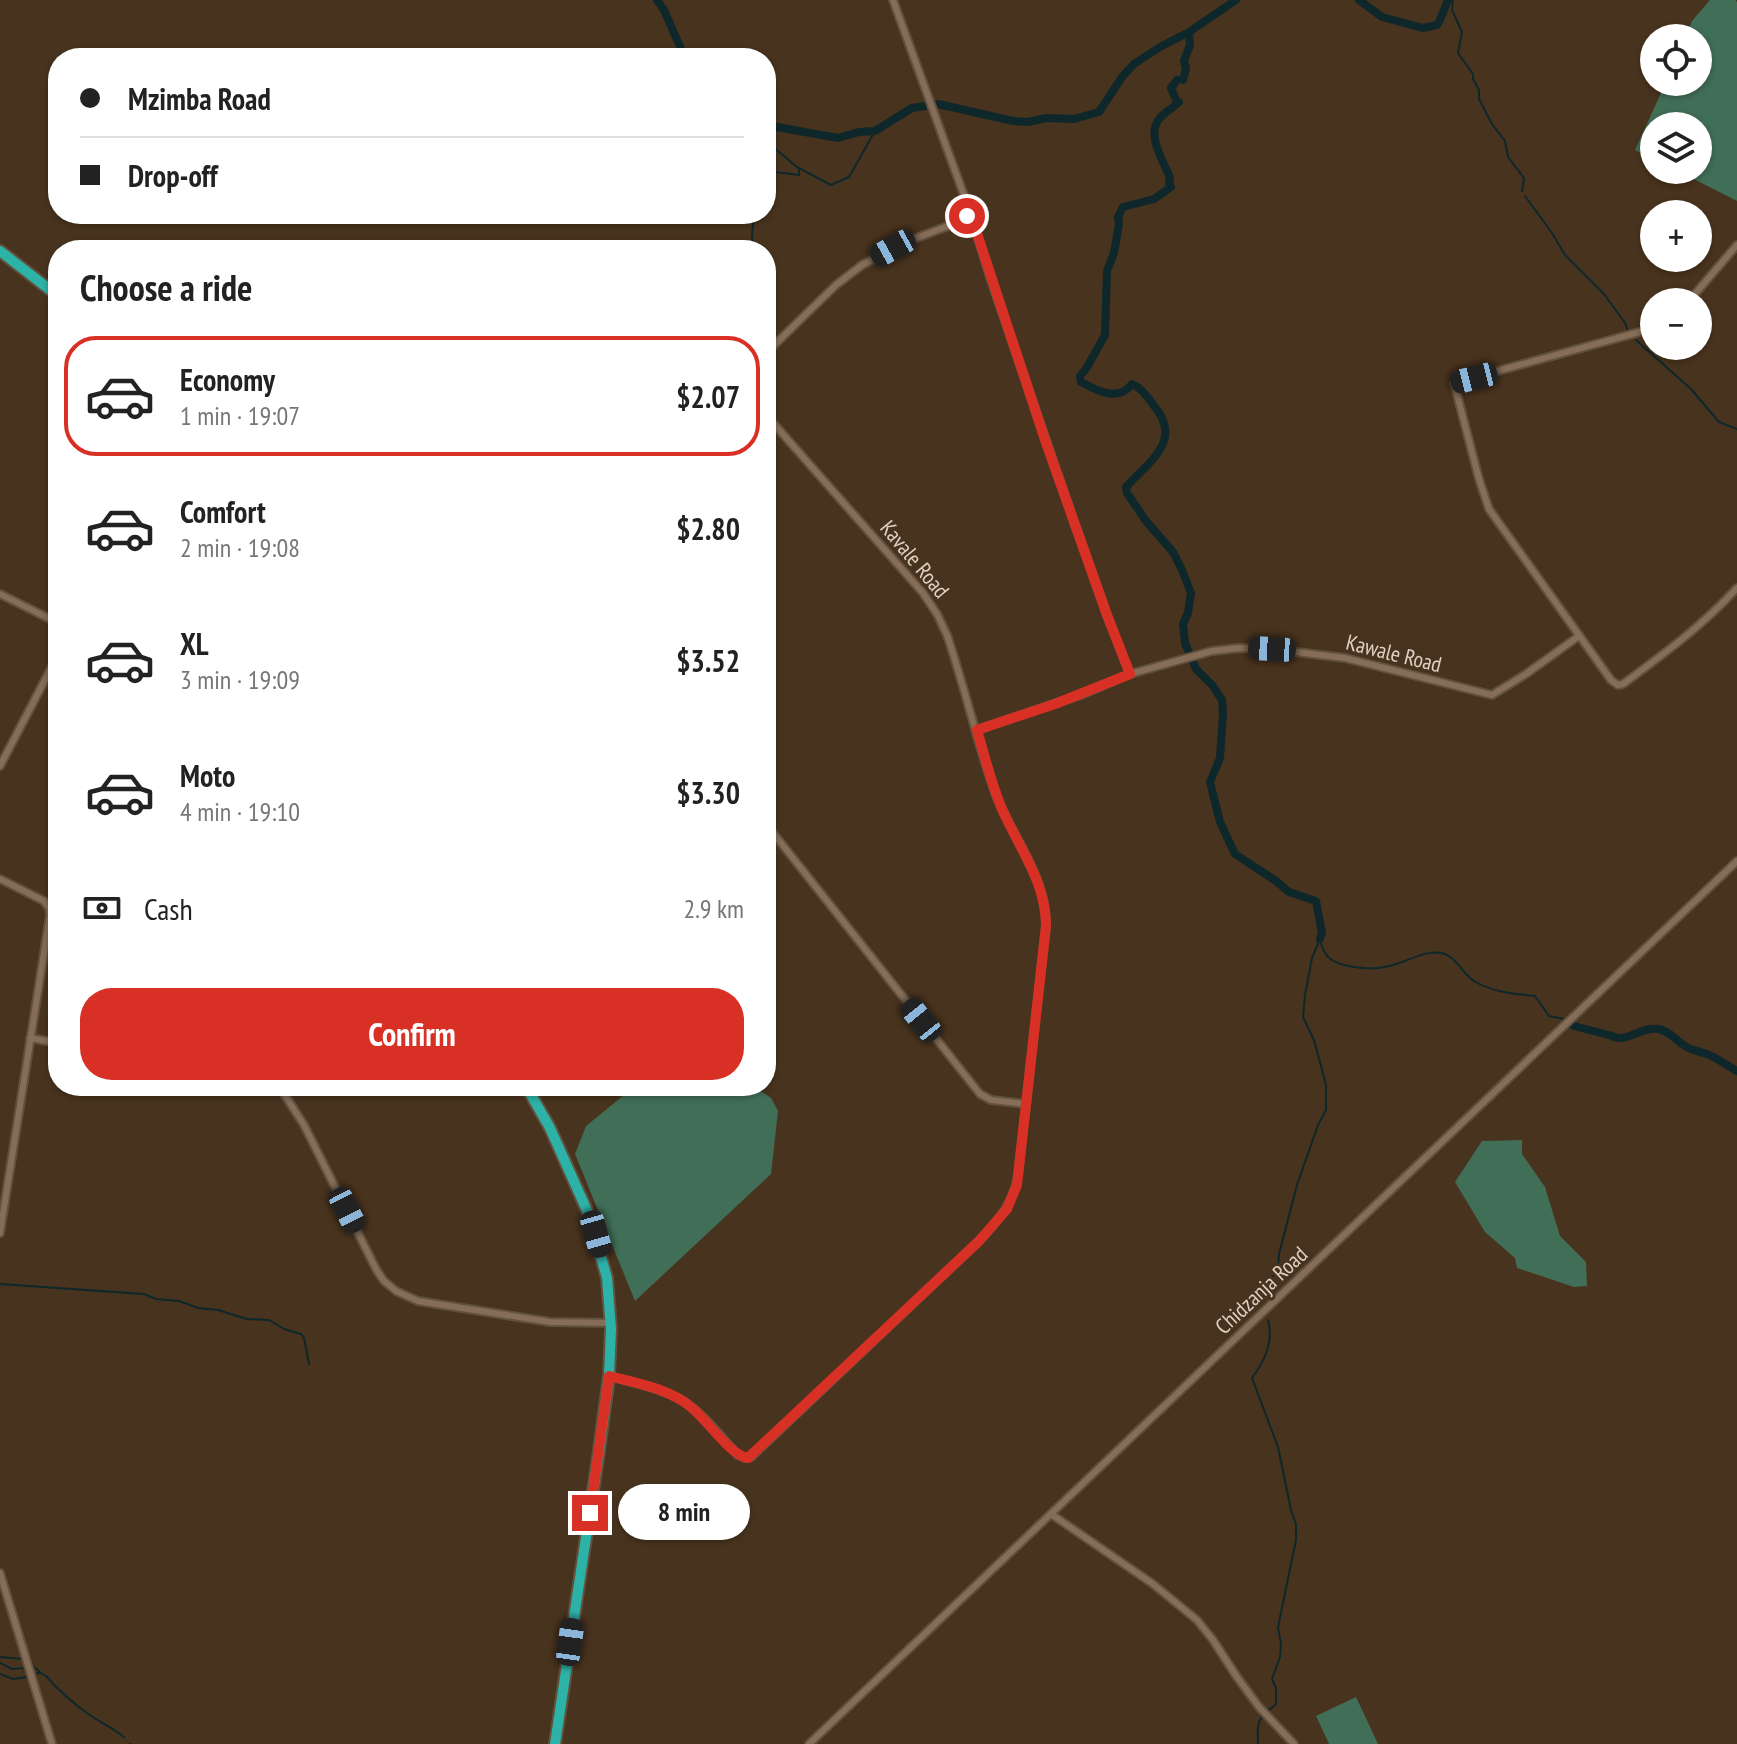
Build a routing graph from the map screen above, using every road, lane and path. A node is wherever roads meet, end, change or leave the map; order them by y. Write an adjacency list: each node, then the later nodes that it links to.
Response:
1 (893, 0): 2 (street)
2 (969, 209): 8 (street); 15 (street)
3 (1737, 245): 6 (street)
4 (0, 251): 5 (highway)
5 (48, 288)
6 (1700, 288)
7 (1640, 332): 13 (street)
8 (776, 343)
9 (776, 426): 16 (street, Kavale Road)
10 (1737, 588): 13 (street)
11 (0, 594): 12 (street)
12 (48, 618)
13 (1579, 636): 15 (street, Kawale Road)
14 (48, 674): 17 (street)
15 (1130, 674): 16 (street)
16 (977, 730): 27 (street, Kavale Road)
17 (0, 766)
18 (776, 837): 27 (street)
19 (1737, 861): 31 (street, Chidzanja Road)
20 (0, 879): 21 (street)
21 (48, 908)
22 (48, 924): 23 (street)
23 (30, 1038): 24 (street); 28 (street)
24 (48, 1041)
25 (285, 1096): 29 (street)
26 (532, 1096): 29 (highway)
27 (1026, 1104): 30 (street, Kavale Road)
28 (0, 1233)
29 (611, 1323): 30 (highway)
30 (609, 1376): 34 (highway)
31 (1051, 1514): 35 (street, Chidzanja Road); 36 (street)
32 (0, 1573): 33 (street)
33 (52, 1744)
34 (555, 1744)
35 (809, 1744)
36 (1294, 1744)

